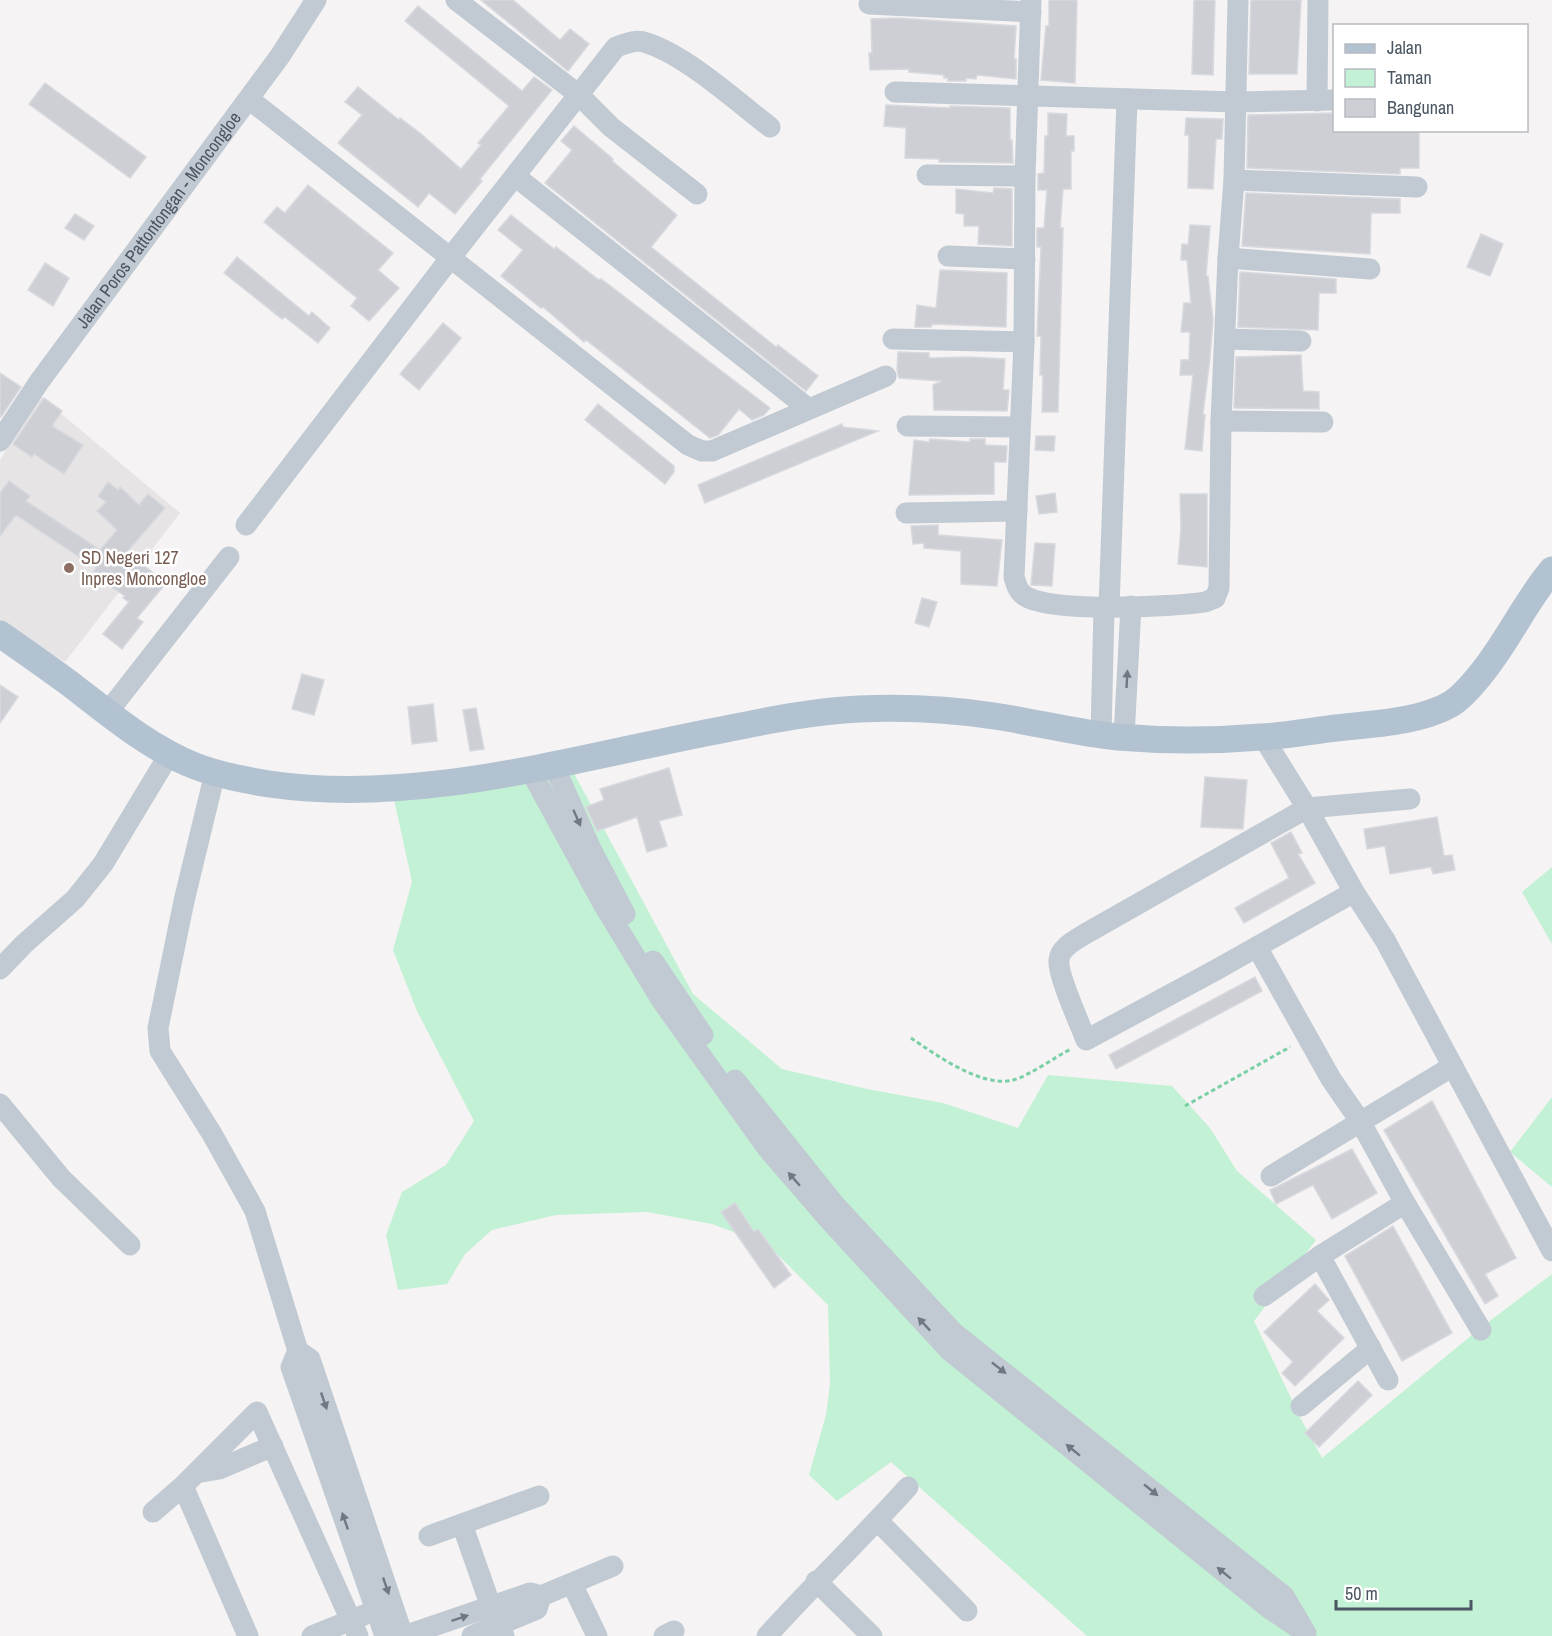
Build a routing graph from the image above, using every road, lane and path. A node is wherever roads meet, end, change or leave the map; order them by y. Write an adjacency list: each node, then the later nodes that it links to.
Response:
1 (316, 0): 10 (street, Jalan Poros Pattontongan - Moncongloe)
2 (456, 0): 8 (street)
3 (1238, 0): 13 (street)
4 (1318, 0): 12 (street)
5 (869, 4): 6 (street)
6 (1031, 6): 9 (street)
7 (895, 92): 9 (street)
8 (579, 95): 14 (street); 16 (street); 20 (street)
9 (1028, 96): 11 (street); 17 (street)
10 (249, 99): 22 (street); 36 (street, Jalan Poros Pattontongan - Moncongloe)
11 (1127, 99): 13 (street); 43 (street)
12 (1326, 100): 13 (street)
13 (1237, 102): 18 (street)
14 (770, 127)
15 (927, 175): 17 (street)
16 (514, 176): 22 (street); 31 (street)
17 (1024, 176): 24 (street)
18 (1234, 180): 19 (street); 23 (street)
19 (1417, 187)
20 (697, 194)
21 (948, 256): 24 (street)
22 (451, 257): 31 (street); 39 (street)
23 (1228, 258): 25 (street); 27 (street)
24 (1025, 259): 29 (street)
25 (1370, 269)
26 (893, 339): 29 (street)
27 (1225, 339): 28 (street); 32 (street)
28 (1301, 341)
29 (1024, 342): 35 (street)
30 (886, 376): 31 (street)
31 (809, 409)
32 (1221, 421): 33 (street); 42 (street)
33 (1323, 422)
34 (907, 426): 35 (street)
35 (1019, 427): 37 (street)
36 (0, 441)
37 (1017, 511): 38 (street); 43 (street)
38 (906, 513)
39 (246, 525)
40 (229, 557): 45 (street)
41 (1552, 570): 47 (main road)
42 (1131, 606): 43 (street); 46 (street, one-way to 42)
43 (1107, 608): 46 (street)
44 (0, 634): 45 (main road)
45 (107, 712): 48 (main road)
46 (1113, 736): 47 (main road); 49 (main road)
47 (1263, 737): 52 (street)
48 (170, 753): 50 (main road); 55 (street)
49 (541, 766): 49 (street, one-way to 49); 50 (main road)
50 (215, 773): 71 (street)
51 (1410, 799): 52 (street)
52 (1307, 808): 53 (street); 58 (street)
53 (1354, 892): 54 (street); 59 (street)
54 (1257, 947): 56 (street); 58 (street)
55 (0, 969)
56 (1307, 1037): 60 (path); 62 (street)
57 (911, 1038): 58 (path)
58 (1086, 1040)
59 (1453, 1066): 62 (street); 66 (street)
60 (1185, 1106)
61 (4, 1116): 65 (street)
62 (1360, 1121): 63 (street); 64 (street)
63 (1271, 1176)
64 (1405, 1203): 67 (street); 69 (street)
65 (130, 1245)
66 (1552, 1251)
67 (1320, 1256): 68 (street); 70 (street)
68 (1264, 1296)
69 (1481, 1330)
70 (1371, 1348): 72 (street); 73 (street)
71 (298, 1351): 87 (street, one-way to 71); 91 (street, one-way to 91)
72 (1388, 1380)
73 (1301, 1406)
74 (273, 1446): 75 (street); 75 (street); 88 (street)
75 (189, 1480): 78 (street); 89 (street)
76 (908, 1487): 79 (street)
77 (539, 1496): 80 (street)
78 (153, 1512)
79 (878, 1521): 83 (street); 85 (street)
80 (462, 1524): 81 (street); 86 (street)
81 (429, 1536)
82 (613, 1566): 84 (street)
83 (816, 1581): 94 (street); 95 (street)
84 (572, 1584): 86 (street); 93 (street)
85 (967, 1611)
86 (498, 1622): 91 (street, one-way to 86); 92 (street)
87 (377, 1627): 88 (street)
88 (355, 1628): 90 (street)
89 (248, 1636)
90 (312, 1636)
91 (403, 1636)
92 (472, 1636)
93 (597, 1636)
94 (767, 1636)
95 (872, 1636)

